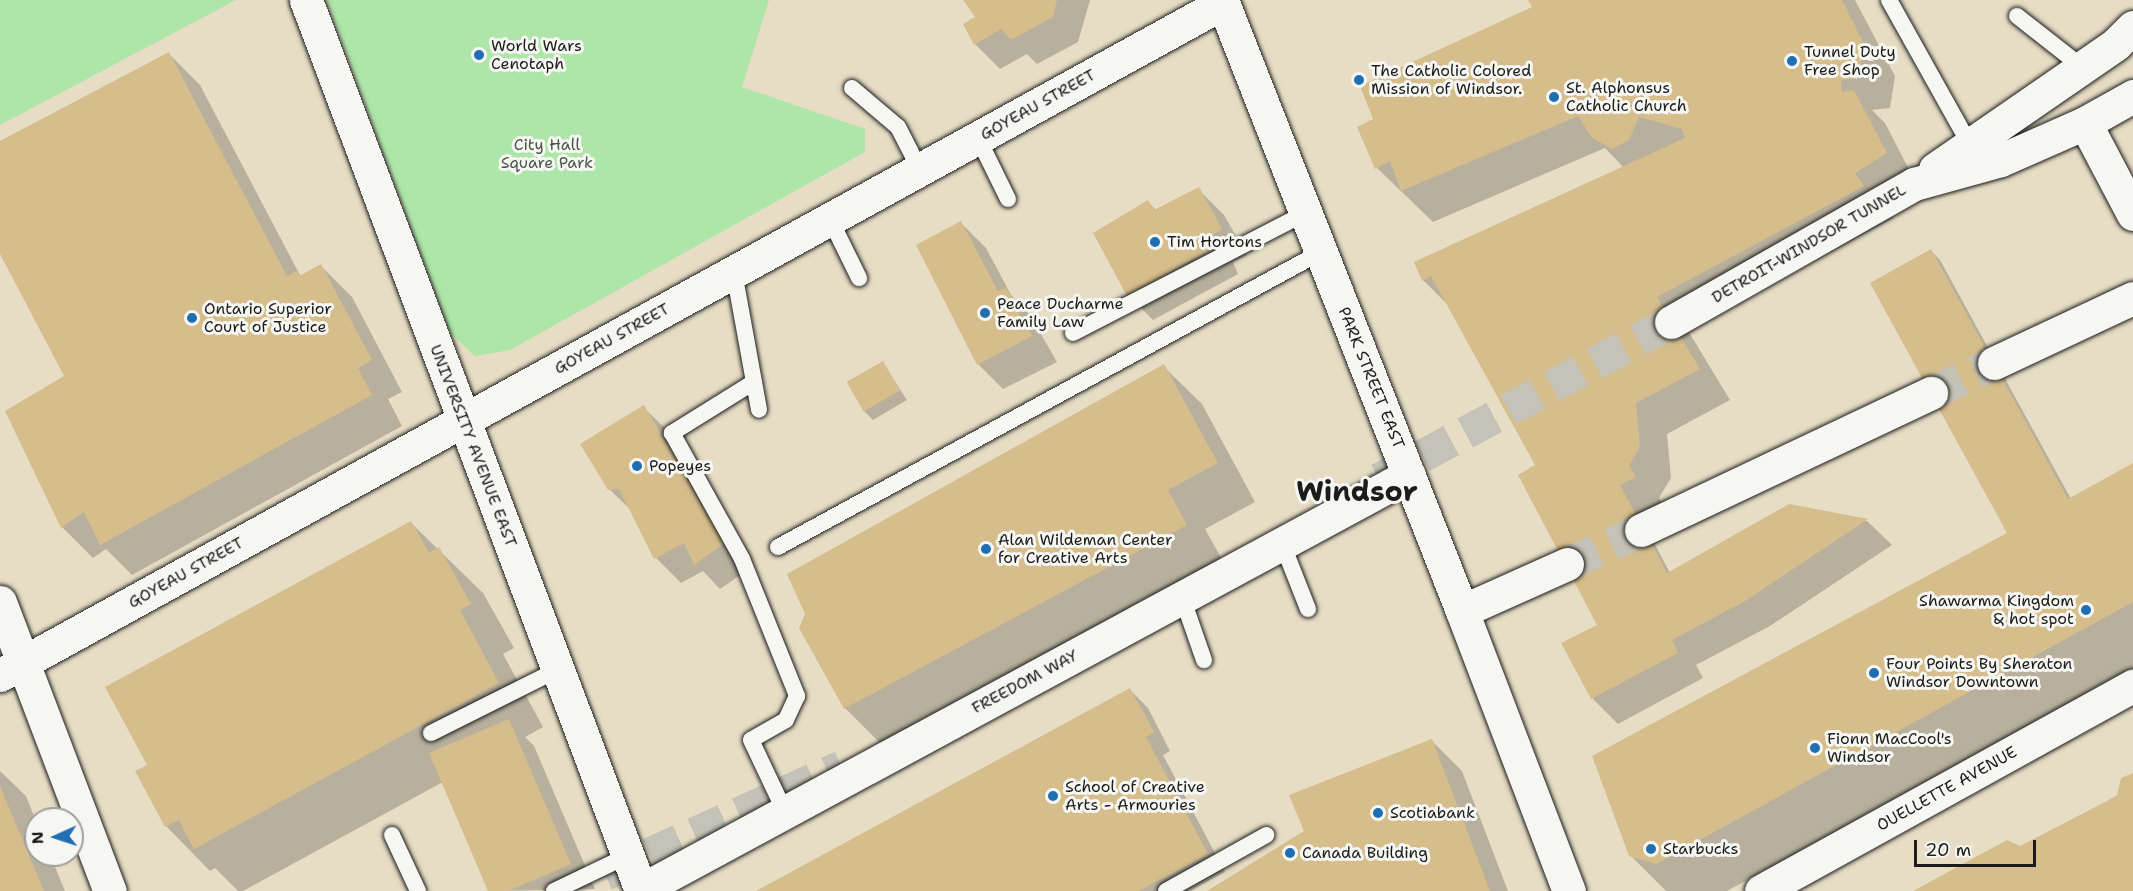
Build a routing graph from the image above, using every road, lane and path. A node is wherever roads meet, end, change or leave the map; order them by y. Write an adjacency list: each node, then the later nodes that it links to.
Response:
1 (306, 0): 28 (street, UNIVERSITY AVENUE EAST)
2 (1889, 0): 11 (lane)
3 (1225, 1): 10 (street, GOYEAU STREET); 15 (street, PARK STREET EAST)
4 (2017, 16): 6 (lane)
5 (2133, 27): 6 (street)
6 (2082, 67): 11 (street)
7 (852, 88): 12 (lane)
8 (2133, 96): 9 (street, DETROIT-WINDSOR TUNNEL)
9 (2085, 123): 13 (street, DETROIT-WINDSOR TUNNEL); 16 (street)
10 (978, 138): 12 (street, GOYEAU STREET); 14 (lane)
11 (1970, 145): 13 (street)
12 (920, 170): 17 (street, GOYEAU STREET)
13 (1914, 184): 22 (street, DETROIT-WINDSOR TUNNEL)
14 (1008, 200)
15 (1305, 213): 18 (street, PARK STREET EAST); 23 (lane)
16 (2133, 214)
17 (830, 219): 19 (street, GOYEAU STREET); 20 (lane)
18 (1321, 252): 29 (street, PARK STREET EAST); 32 (lane)
19 (734, 272): 25 (lane); 28 (street, GOYEAU STREET)
20 (859, 278)
21 (2133, 298): 24 (street)
22 (1671, 322)
23 (1073, 333)
24 (1994, 363)
25 (754, 382): 27 (lane); 43 (lane)
26 (1931, 393): 30 (street)
27 (759, 410)
28 (464, 420): 39 (street, GOYEAU STREET); 40 (street, UNIVERSITY AVENUE EAST)
29 (1409, 475): 31 (street, FREEDOM WAY); 37 (street, PARK STREET EAST)
30 (1641, 530)
31 (1282, 543): 34 (street, FREEDOM WAY); 36 (lane)
32 (778, 547)
33 (1566, 564): 37 (street)
34 (1182, 597): 38 (lane); 43 (street, FREEDOM WAY)
35 (0, 602): 39 (street)
36 (1308, 609)
37 (1462, 611): 52 (street, PARK STREET EAST)
38 (1204, 660)
39 (11, 669): 48 (street)
40 (557, 670): 42 (lane); 46 (street, UNIVERSITY AVENUE EAST)
41 (2133, 686): 53 (street, OUELLETTE AVENUE)
42 (431, 733)
43 (785, 812): 47 (street, FREEDOM WAY)
44 (392, 835): 49 (lane)
45 (1266, 836): 51 (lane)
46 (627, 856): 47 (street, UNIVERSITY AVENUE EAST); 50 (lane)
47 (641, 890)
48 (110, 891)
49 (418, 891)
50 (554, 891)
51 (1166, 891)
52 (1569, 891)
53 (1761, 891)

